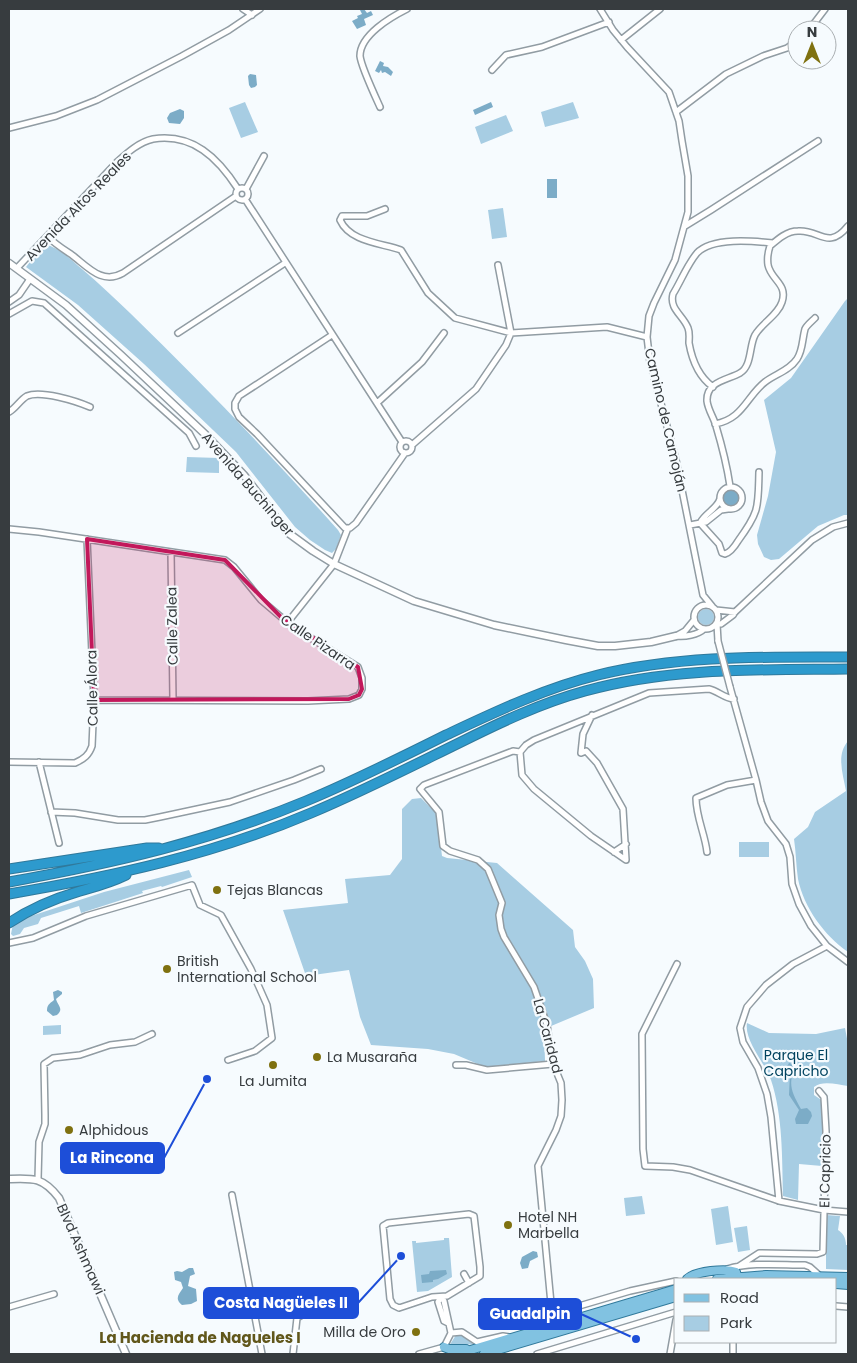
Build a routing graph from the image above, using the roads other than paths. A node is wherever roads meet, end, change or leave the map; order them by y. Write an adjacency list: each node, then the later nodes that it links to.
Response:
1 (243, 9): 7 (street)
2 (260, 9): 7 (street)
3 (407, 9): 13 (street)
4 (600, 9): 9 (street, Camino de Camoján)
5 (660, 9): 10 (street)
6 (825, 9): 8 (street)
7 (252, 15): 15 (street)
8 (817, 20)
9 (609, 22): 10 (street, Camino de Camoján); 12 (street)
10 (621, 40): 14 (street, Camino de Camoján)
11 (787, 48): 14 (street)
12 (492, 70)
13 (380, 107)
14 (676, 112): 23 (street, Camino de Camoján)
15 (9, 128)
16 (818, 141): 23 (street)
17 (264, 156): 19 (street)
18 (238, 189): 19 (street); 20 (street); 25 (street, Avenida Altos Reales)
19 (246, 189): 21 (street)
20 (236, 196): 21 (street); 25 (street)
21 (245, 199): 28 (street)
22 (384, 209): 37 (street)
23 (685, 226): 39 (street, Camino de Camoján)
24 (848, 226): 26 (street)
25 (47, 236): 30 (street, Avenida Altos Reales)
26 (773, 243): 40 (street); 40 (street)
27 (9, 263): 30 (street, Avenida Buchinger)
28 (285, 263): 35 (street); 38 (street)
29 (498, 265): 37 (street)
30 (17, 268): 31 (street, Avenida Buchinger)
31 (30, 278): 32 (street); 60 (street, Avenida Buchinger)
32 (9, 302)
33 (9, 314): 47 (street)
34 (815, 318): 44 (street)
35 (178, 333)
36 (444, 333): 41 (street)
37 (511, 333): 39 (street); 46 (street)
38 (332, 335): 41 (street); 56 (street)
39 (647, 337): 55 (street, Camino de Camoján)
40 (713, 386): 44 (street)
41 (377, 403): 45 (street)
42 (90, 407): 43 (street)
43 (9, 412)
44 (715, 424): 50 (street)
45 (402, 442): 46 (street); 48 (street)
46 (412, 445): 48 (street)
47 (196, 446)
48 (405, 453): 56 (street)
49 (759, 472): 53 (street)
50 (730, 486): 51 (street); 52 (street)
51 (720, 499): 52 (street); 53 (street)
52 (728, 508): 53 (street)
53 (700, 523): 55 (street)
54 (848, 523): 64 (street)
55 (690, 525): 61 (street, Camino de Camoján)
56 (348, 528): 60 (street)
57 (9, 529): 58 (street, Calle Pizarra)
58 (86, 539): 59 (street, Calle Pizarra); 74 (street, Calle Álora)
59 (171, 552): 66 (street, Calle Pizarra); 75 (street, Calle Zalea)
60 (334, 564): 66 (street); 69 (street, Avenida Buchinger)
61 (703, 595): 62 (street, Camino de Camoján); 63 (street, Camino de Camoján)
62 (700, 607): 63 (street); 65 (street)
63 (714, 608): 64 (street); 67 (street)
64 (735, 612): 67 (street)
65 (694, 620): 68 (street); 69 (street, Avenida Buchinger)
66 (288, 622): 75 (street, Calle Pizarra)
67 (717, 624): 68 (street); 70 (street)
68 (705, 630): 69 (street, Avenida Buchinger); 70 (street)
69 (676, 636)
70 (718, 641): 73 (street, bridge)
71 (848, 657): 85 (highway)
72 (848, 669): 89 (highway)
73 (734, 699): 76 (street); 81 (street)
74 (94, 700): 75 (street, Calle Pizarra); 79 (street, Calle Álora)
75 (173, 700)
76 (592, 715): 77 (street); 84 (street)
77 (520, 752): 86 (street); 99 (street, La Caridad)
78 (9, 762): 79 (street, Calle Álora)
79 (39, 762): 82 (street)
80 (321, 769): 82 (street)
81 (756, 780): 87 (street); 94 (street)
82 (51, 812): 83 (street)
83 (59, 843)
84 (626, 844): 86 (street); 86 (street)
85 (169, 849): 88 (highway); 90 (highway)
86 (614, 852)
87 (707, 852)
88 (9, 869)
89 (135, 870): 91 (highway); 92 (highway)
90 (9, 882)
91 (9, 894)
92 (9, 923)
93 (9, 943): 98 (street)
94 (827, 946): 95 (street); 105 (street)
95 (848, 962)
96 (677, 964): 105 (street)
97 (152, 1034): 103 (street)
98 (228, 1060)
99 (553, 1064): 100 (street); 125 (street, La Caridad)
100 (456, 1065)
101 (819, 1091): 106 (street, El Capricio)
102 (9, 1179): 103 (street)
103 (38, 1179): 135 (street, Blvd Ashmawi)
104 (232, 1195): 136 (street)
105 (778, 1201): 106 (street)
106 (824, 1210): 107 (street); 108 (street, El Capricio)
107 (848, 1212)
108 (738, 1273): 110 (main road); 111 (main road); 112 (main road)
109 (464, 1274): 114 (street)
110 (848, 1277)
111 (687, 1278)
112 (720, 1278)
113 (674, 1282): 115 (street)
114 (469, 1283): 120 (street); 120 (street)
115 (660, 1285): 117 (street); 119 (street)
116 (674, 1290): 119 (main road)
117 (630, 1291): 122 (street); 125 (street)
118 (54, 1294): 123 (street)
119 (658, 1294): 122 (main road)
120 (440, 1297): 131 (street)
121 (674, 1298): 132 (main road)
122 (633, 1301): 129 (main road)
123 (9, 1307)
124 (674, 1313): 126 (street)
125 (552, 1314): 129 (street, La Caridad)
126 (663, 1316): 128 (street); 142 (street)
127 (297, 1318): 137 (street)
128 (674, 1320)
129 (552, 1325): 132 (main road)
130 (674, 1328): 143 (street)
131 (451, 1333): 132 (street); 133 (street)
132 (512, 1342): 134 (main road); 140 (main road); 141 (street)
133 (444, 1346): 134 (main road); 138 (street)
134 (473, 1349): 139 (main road)
135 (126, 1354)
136 (262, 1354)
137 (293, 1354)
138 (419, 1354)
139 (457, 1354)
140 (484, 1354)
141 (508, 1354)
142 (537, 1354)
143 (670, 1354)

